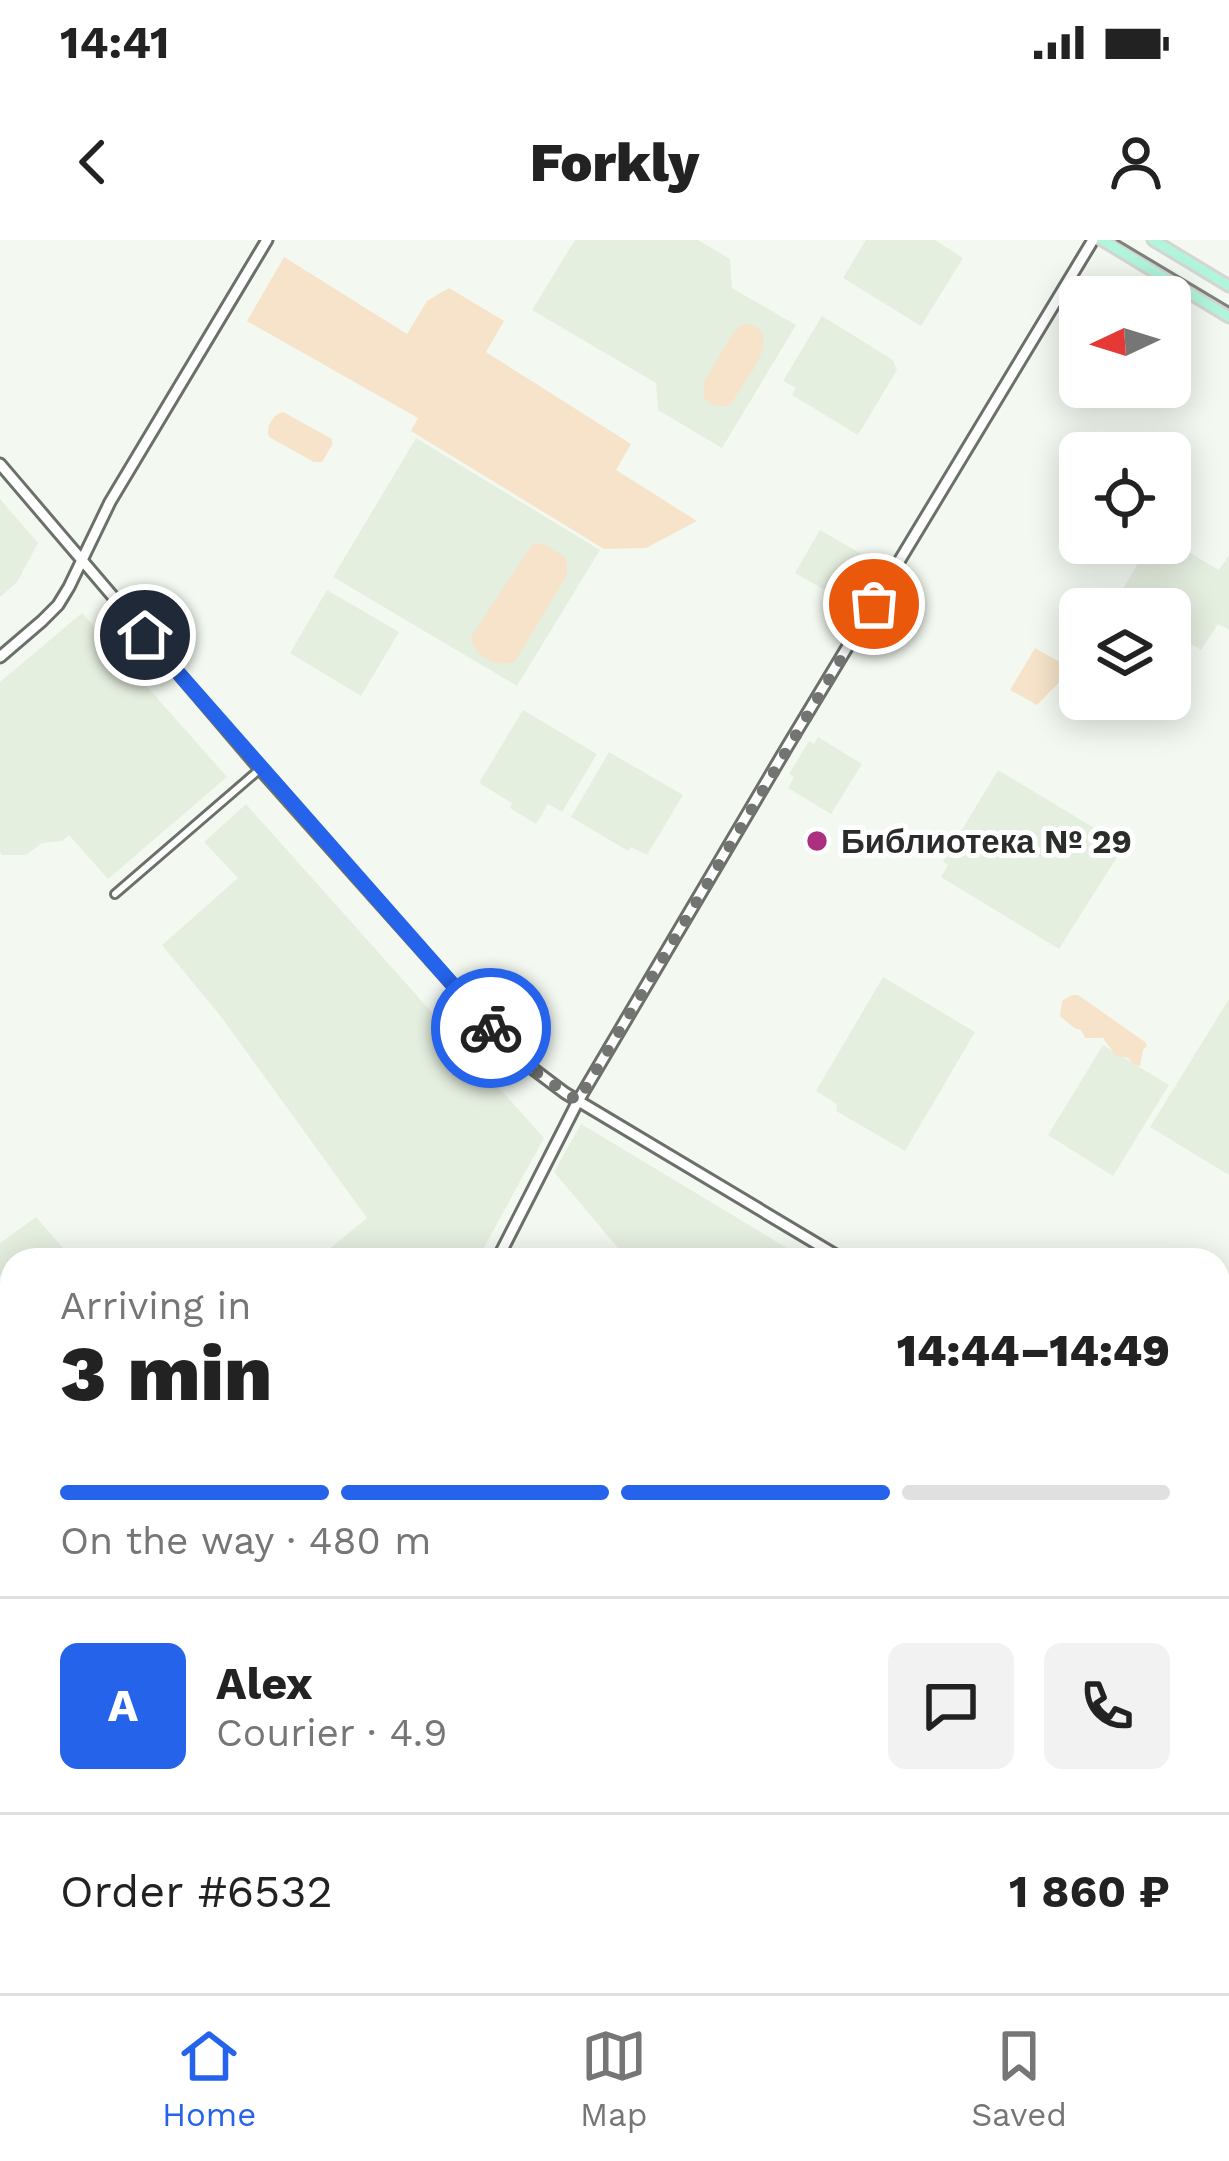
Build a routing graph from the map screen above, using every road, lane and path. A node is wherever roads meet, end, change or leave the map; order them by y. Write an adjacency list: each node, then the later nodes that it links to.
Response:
1 (267, 240): 7 (street)
2 (1097, 240): 5 (main road); 11 (street)
3 (1153, 240): 4 (main road)
4 (1229, 286)
5 (1229, 317)
6 (0, 464): 7 (street)
7 (81, 561): 8 (street); 9 (street)
8 (0, 657)
9 (260, 769): 10 (street); 11 (street)
10 (115, 894)
11 (578, 1101): 12 (street); 13 (street)
12 (503, 1248)
13 (824, 1248)

